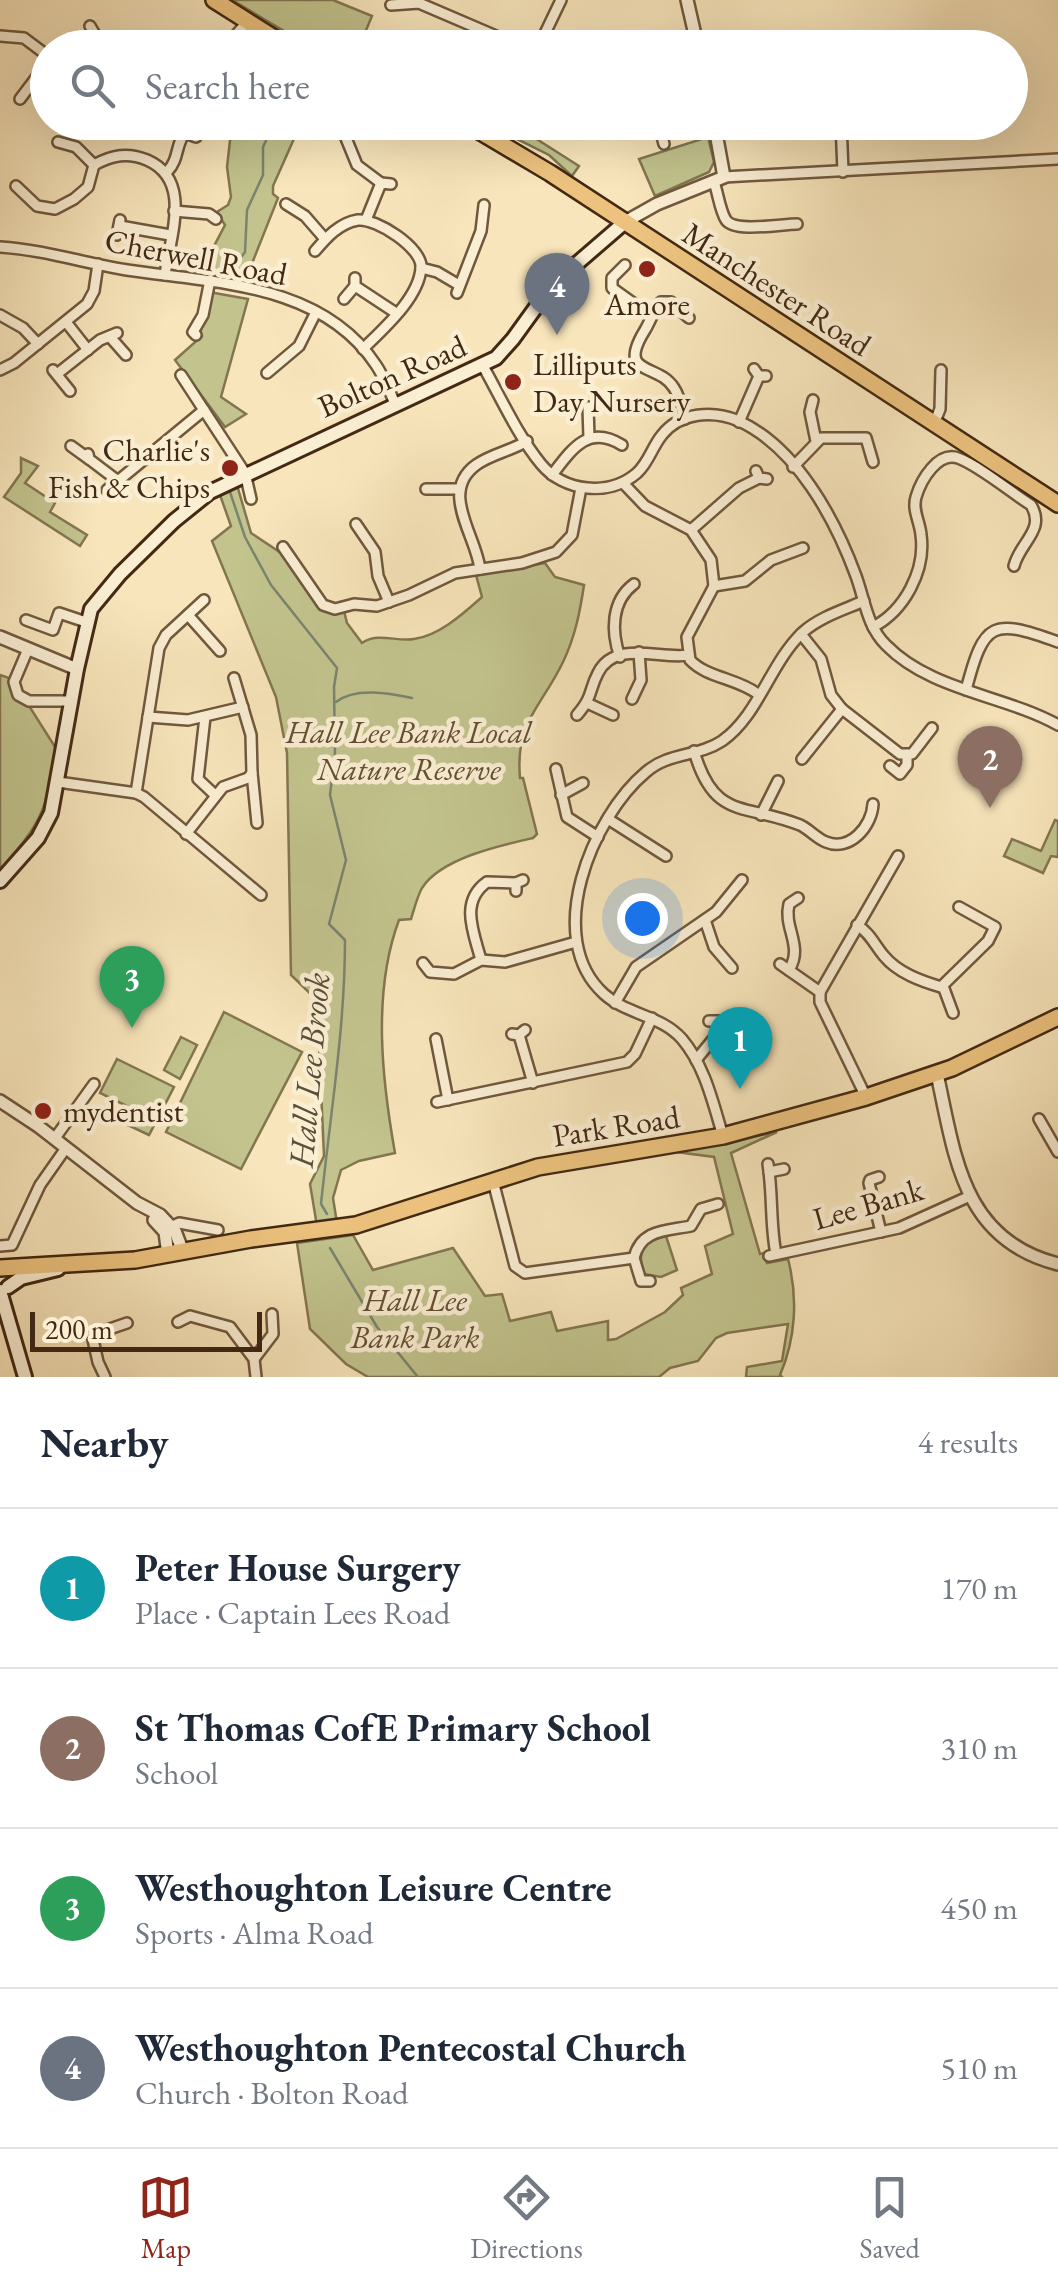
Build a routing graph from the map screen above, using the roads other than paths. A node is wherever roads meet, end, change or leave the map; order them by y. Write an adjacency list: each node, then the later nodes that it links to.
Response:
1 (215, 0): 5 (main road)
2 (562, 0): 9 (street)
3 (687, 0): 10 (street)
4 (396, 3): 8 (street)
5 (247, 22): 6 (street); 7 (main road)
6 (241, 30)
7 (260, 30)
8 (482, 30)
9 (547, 30)
10 (694, 30)
11 (0, 36): 12 (street)
12 (30, 43)
13 (30, 92): 14 (street)
14 (20, 100)
15 (180, 140): 23 (street)
16 (342, 140): 32 (street)
17 (493, 140): 33 (main road, Manchester Road)
18 (716, 140): 25 (street)
19 (841, 140): 24 (street)
20 (66, 141): 22 (street)
21 (1058, 159): 24 (street, Bolton Road)
22 (94, 166): 23 (street); 26 (street)
23 (167, 172): 30 (street)
24 (843, 172): 25 (street, Bolton Road)
25 (719, 179): 28 (street, Bolton Road); 34 (street)
26 (16, 186)
27 (286, 204): 38 (street)
28 (657, 204): 33 (street, Bolton Road); 37 (street)
29 (484, 205): 43 (street)
30 (174, 211): 31 (street); 36 (street)
31 (212, 213)
32 (366, 220): 38 (street); 43 (street)
33 (625, 222): 37 (main road, Manchester Road); 58 (main road, Bolton Road)
34 (796, 224)
35 (119, 227): 36 (street)
36 (170, 236): 44 (street)
37 (648, 238): 71 (main road, Manchester Road)
38 (325, 239): 40 (street)
39 (0, 248): 41 (street, Cherwell Road)
40 (315, 251)
41 (98, 264): 44 (street, Cherwell Road); 52 (street)
42 (625, 265): 51 (street)
43 (421, 268): 49 (street)
44 (164, 275): 45 (street, Cherwell Road)
45 (210, 280): 48 (street, Cherwell Road); 53 (street)
46 (344, 299): 49 (street)
47 (0, 310): 54 (street)
48 (316, 312): 55 (street, Cherwell Road); 61 (street)
49 (396, 313): 55 (street)
50 (687, 314): 51 (street)
51 (650, 316): 69 (street)
52 (66, 322): 54 (street); 56 (street)
53 (196, 335)
54 (38, 344): 59 (street)
55 (363, 349): 66 (street, Cherwell Road)
56 (88, 350): 57 (street); 64 (street)
57 (126, 356)
58 (483, 366): 66 (main road, Bolton Road); 74 (street)
59 (0, 370)
60 (941, 370): 71 (street)
61 (268, 372)
62 (760, 374): 70 (street)
63 (181, 375): 68 (street)
64 (70, 391)
65 (813, 400): 75 (street)
66 (396, 406): 79 (main road, Bolton Road)
67 (588, 407): 72 (street)
68 (204, 410): 79 (street); 82 (street)
69 (685, 419): 70 (street); 83 (street)
70 (740, 422): 78 (street)
71 (934, 424): 91 (main road, Manchester Road)
72 (589, 438): 73 (street); 80 (street)
73 (620, 440)
74 (527, 441): 80 (street); 86 (street)
75 (816, 442): 77 (street); 78 (street)
76 (71, 446): 82 (street)
77 (873, 462)
78 (793, 467): 101 (street)
79 (245, 473): 89 (street); 105 (main road, Bolton Road)
80 (552, 475): 85 (street)
81 (760, 476): 93 (street)
82 (118, 481): 87 (street)
83 (622, 482): 85 (street); 93 (street)
84 (1000, 485): 90 (street); 96 (street); 106 (street)
85 (582, 488): 97 (street)
86 (460, 489): 88 (street); 97 (street)
87 (107, 490)
88 (432, 491)
89 (248, 497)
90 (994, 497)
91 (1058, 504)
92 (354, 522): 102 (street)
93 (691, 530): 99 (street)
94 (795, 547): 99 (street)
95 (286, 549): 102 (street)
96 (1014, 558)
97 (480, 568): 102 (street)
98 (634, 584): 114 (street)
99 (714, 586): 113 (street)
100 (204, 600): 103 (street)
101 (864, 601): 106 (street); 107 (street)
102 (389, 602)
103 (188, 616): 111 (street); 126 (street)
104 (26, 620): 105 (street)
105 (86, 622): 115 (main road, Bolton Road)
106 (873, 627): 117 (street)
107 (801, 634): 118 (street); 123 (street)
108 (0, 637): 110 (street)
109 (1058, 642): 117 (street)
110 (28, 649): 115 (street); 120 (street)
111 (220, 650)
112 (639, 652): 113 (street); 114 (street); 119 (street)
113 (688, 655): 118 (street)
114 (620, 657): 121 (street)
115 (77, 669): 120 (main road, Bolton Road)
116 (234, 678): 122 (street)
117 (966, 690): 128 (street)
118 (758, 694): 130 (street)
119 (631, 700)
120 (71, 701): 136 (main road, Bolton Road)
121 (587, 704): 124 (street); 125 (street)
122 (243, 708): 127 (street); 135 (street)
123 (842, 709): 131 (street); 132 (street)
124 (576, 715)
125 (613, 715)
126 (148, 717): 127 (street); 139 (street)
127 (205, 717): 140 (street)
128 (1058, 725)
129 (932, 728): 131 (street)
130 (694, 751): 143 (street); 144 (street)
131 (907, 755): 133 (street)
132 (802, 758)
133 (890, 766)
134 (556, 769): 141 (street)
135 (252, 773): 140 (street); 145 (street)
136 (58, 782): 139 (street); 151 (main road, Bolton Road)
137 (583, 783): 141 (street)
138 (778, 787): 143 (street)
139 (136, 793): 146 (street)
140 (216, 795): 146 (street)
141 (562, 795): 147 (street)
142 (873, 804): 143 (street)
143 (761, 815)
144 (608, 819): 147 (street); 148 (street)
145 (257, 823)
146 (186, 834): 153 (street)
147 (598, 837): 160 (street)
148 (663, 849)
149 (905, 867): 159 (street)
150 (742, 880): 156 (street)
151 (0, 881)
152 (518, 885): 161 (street)
153 (262, 895)
154 (716, 895): 156 (street)
155 (798, 898): 165 (street)
156 (726, 902): 158 (street)
157 (959, 907): 164 (street)
158 (705, 920): 162 (street); 166 (street)
159 (857, 925): 164 (street); 165 (street)
160 (576, 942): 161 (street); 166 (street)
161 (481, 960): 163 (street)
162 (732, 970)
163 (425, 984)
164 (943, 986): 167 (street)
165 (820, 992): 179 (street)
166 (616, 1003): 169 (street)
167 (954, 1014)
168 (1058, 1017): 176 (main road, Park Road)
169 (652, 1018): 175 (street); 177 (street)
170 (709, 1021): 171 (street)
171 (728, 1021): 172 (street); 175 (street)
172 (751, 1021)
173 (519, 1033): 177 (street)
174 (449, 1046): 177 (street)
175 (696, 1060): 184 (street)
176 (937, 1074): 179 (main road, Park Road); 193 (street)
177 (533, 1082)
178 (94, 1084): 185 (street)
179 (866, 1097): 184 (main road, Park Road)
180 (2, 1107): 185 (street)
181 (1039, 1119): 183 (street)
182 (1058, 1126): 183 (street)
183 (1047, 1133): 187 (street)
184 (723, 1136): 190 (main road, Park Road)
185 (54, 1138): 186 (street)
186 (66, 1148): 195 (street); 201 (street)
187 (1058, 1152)
188 (784, 1169): 196 (street, Lee Bank)
189 (880, 1177): 191 (street)
190 (493, 1181): 197 (main road, Park Road); 200 (street)
191 (869, 1183): 192 (street); 196 (street)
192 (856, 1186)
193 (970, 1196): 196 (street, Lee Bank); 202 (street)
194 (718, 1204): 200 (street)
195 (167, 1228): 197 (street, Park Road); 199 (street)
196 (881, 1232)
197 (225, 1236): 199 (main road)
198 (0, 1246): 201 (street)
199 (175, 1253): 203 (main road)
200 (634, 1258): 204 (street)
201 (6, 1261): 203 (main road); 205 (main road)
202 (1058, 1264)
203 (70, 1265): 205 (main road)
204 (643, 1283)
205 (2, 1298): 210 (main road)
206 (272, 1314): 209 (street)
207 (178, 1322): 209 (street)
208 (127, 1323): 211 (street)
209 (254, 1359): 212 (street)
210 (25, 1377)
211 (105, 1377)
212 (256, 1377)

